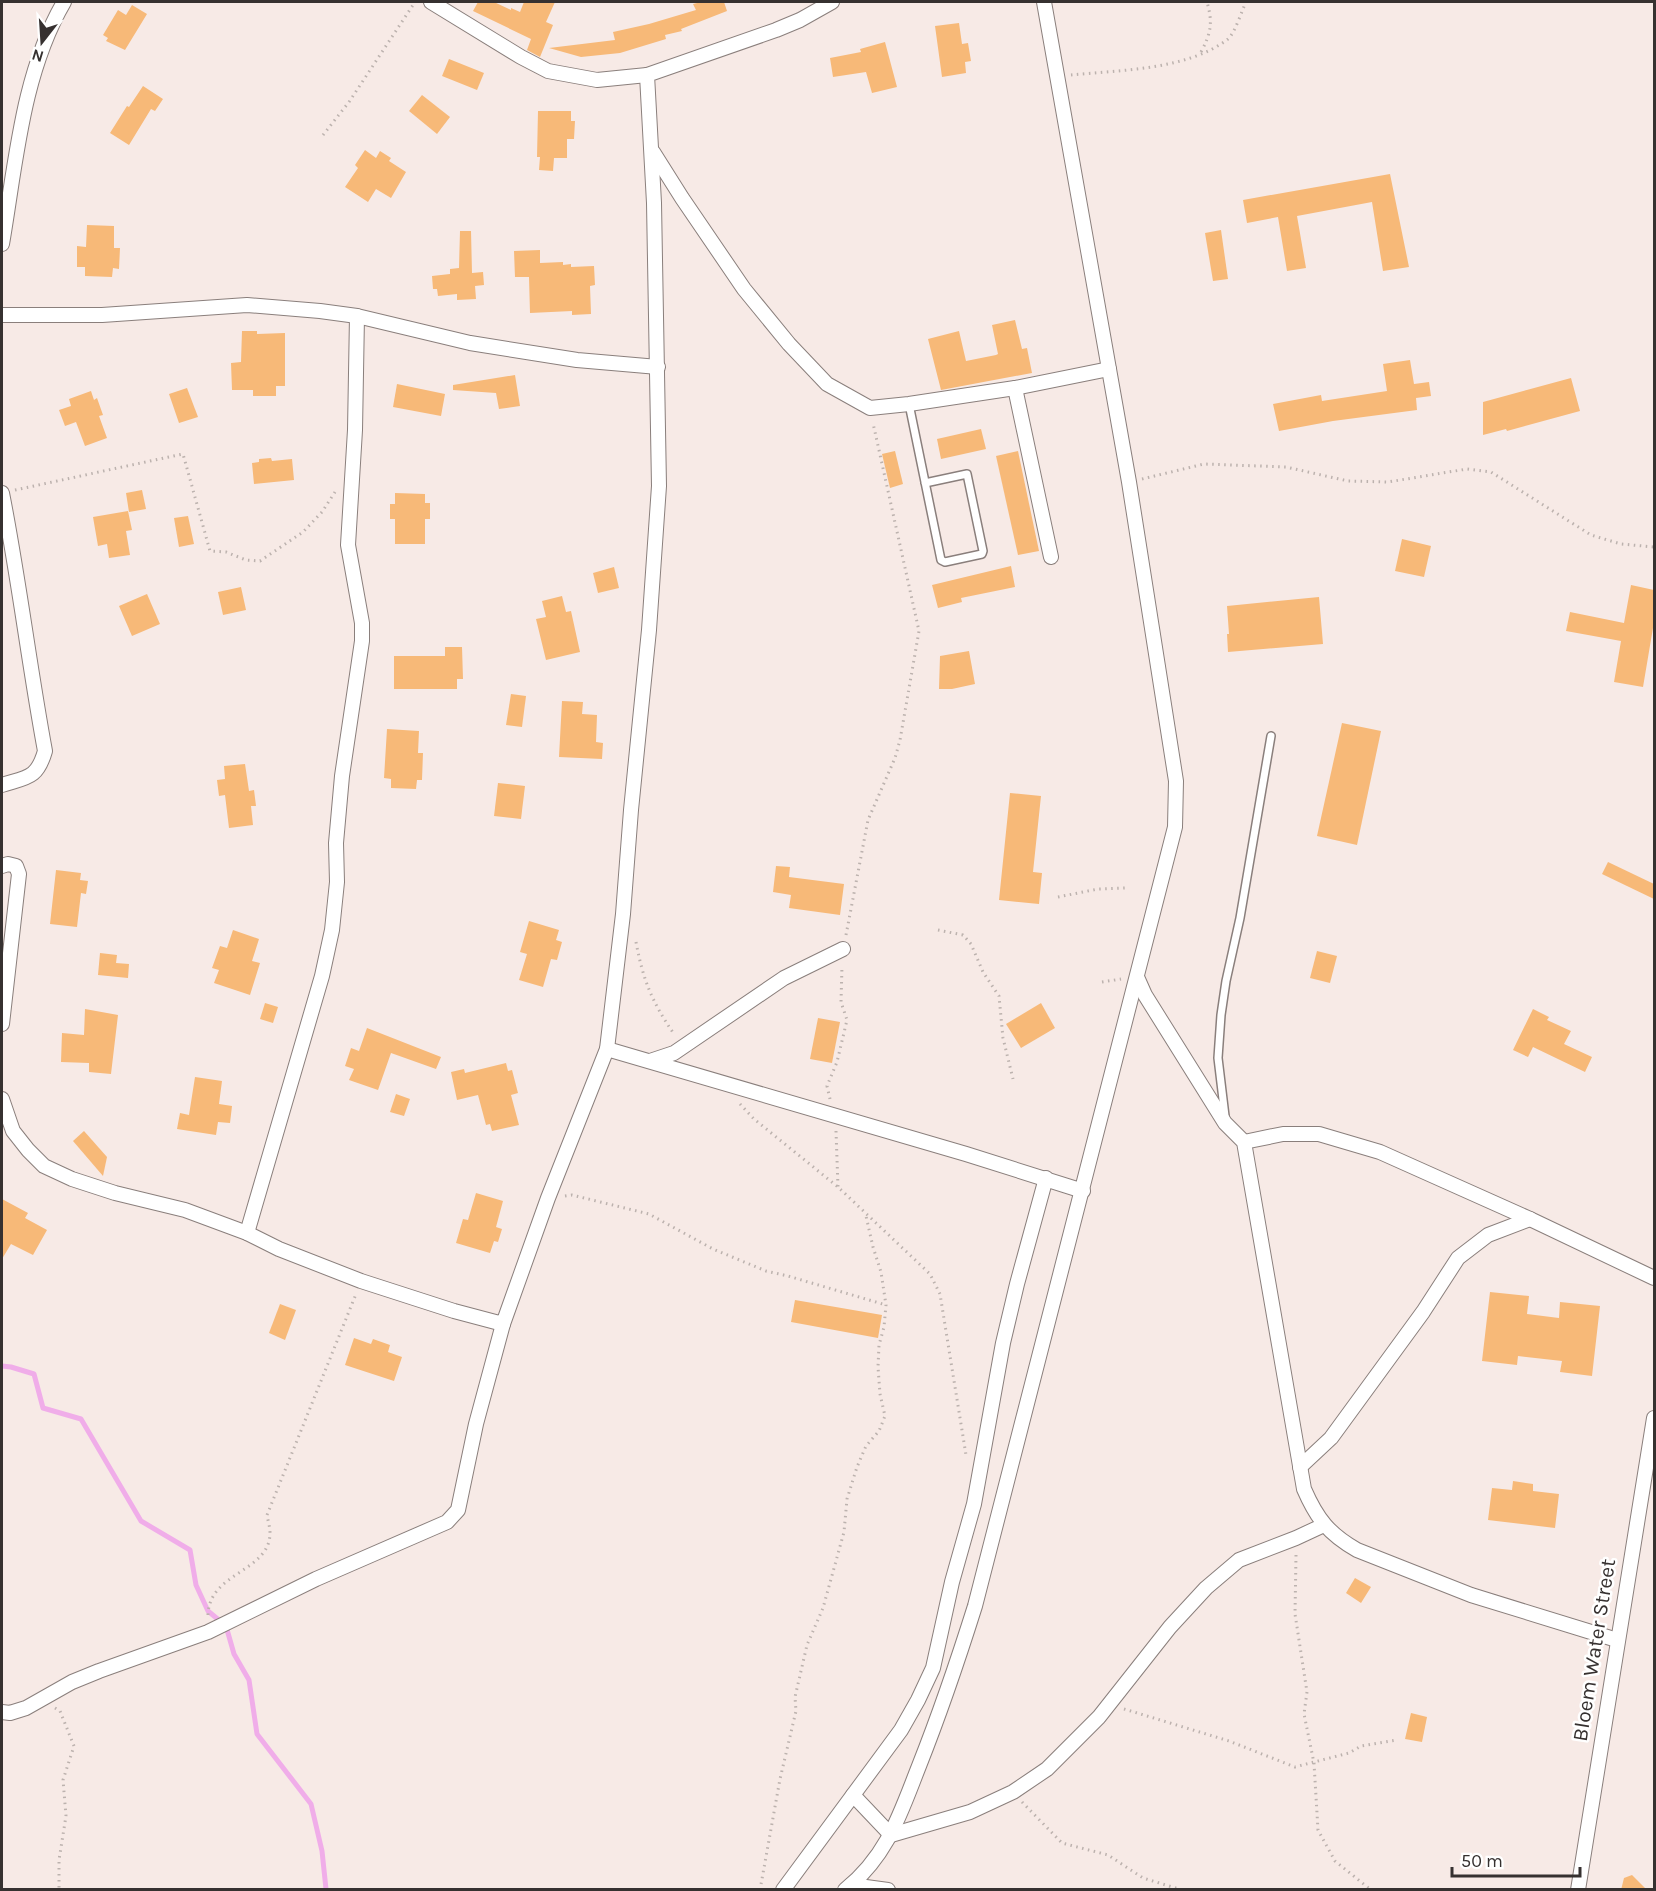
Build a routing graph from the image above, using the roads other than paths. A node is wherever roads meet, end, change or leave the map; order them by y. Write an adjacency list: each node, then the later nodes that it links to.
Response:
1 (64, 2): 7 (street)
2 (431, 2): 5 (street)
3 (832, 2): 5 (street)
4 (1044, 2): 11 (street)
5 (647, 75): 6 (street)
6 (652, 150): 10 (street); 13 (street)
7 (2, 244)
8 (2, 315): 9 (street)
9 (357, 316): 10 (street); 31 (street)
10 (658, 367): 23 (street)
11 (1109, 369): 12 (street); 21 (street)
12 (1014, 388): 13 (street); 16 (street)
13 (909, 404): 14 (lane)
14 (926, 483): 14 (lane)
15 (7, 492): 18 (street)
16 (1051, 557)
17 (1271, 736): 26 (lane)
18 (2, 785)
19 (2, 866): 22 (street)
20 (843, 949): 24 (street)
21 (1137, 977): 26 (street); 29 (street)
22 (2, 1024)
23 (607, 1049): 24 (street); 33 (street)
24 (648, 1062): 28 (street)
25 (2, 1099): 31 (street)
26 (1225, 1123): 27 (street)
27 (1244, 1142): 30 (street); 35 (street)
28 (1046, 1178): 29 (street); 39 (street)
29 (1083, 1191): 40 (street)
30 (1530, 1219): 32 (street); 35 (street)
31 (247, 1233): 33 (street)
32 (1654, 1278)
33 (503, 1324): 38 (street)
34 (1654, 1418): 37 (street, Bloem Water Street)
35 (1300, 1467): 36 (street)
36 (1324, 1525): 37 (street); 40 (street)
37 (1617, 1640): 44 (street, Bloem Water Street)
38 (2, 1712)
39 (853, 1795): 40 (street); 42 (street)
40 (891, 1835): 41 (street)
41 (848, 1887): 43 (street)
42 (783, 1890)
43 (888, 1890)
44 (1578, 1890)

